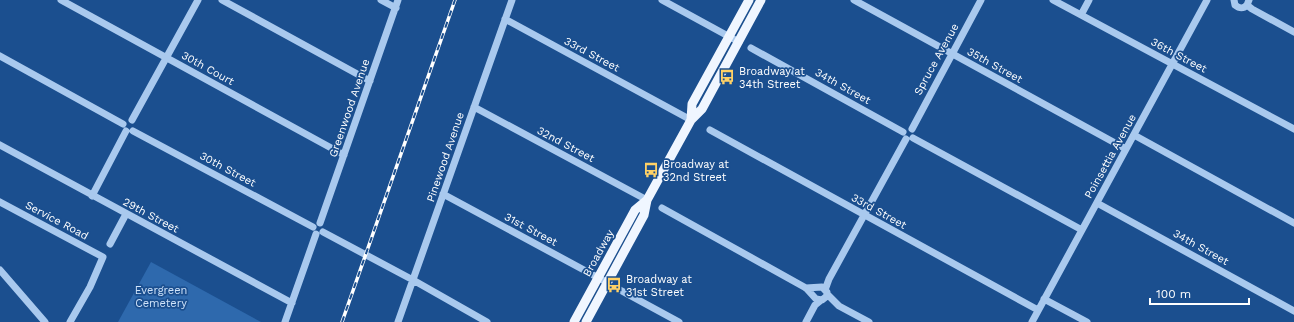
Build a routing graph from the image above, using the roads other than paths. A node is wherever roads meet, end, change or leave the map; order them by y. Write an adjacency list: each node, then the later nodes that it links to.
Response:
1 (61, 0): 26 (street, 30th Court)
2 (198, 0): 26 (street)
3 (222, 0): 28 (street)
4 (381, 0): 17 (street)
5 (398, 0): 17 (street, Greenwood Avenue)
6 (512, 0): 19 (street, Pinewood Avenue)
7 (662, 0): 21 (street)
8 (749, 0): 21 (main road, Broadway)
9 (762, 0): 22 (main road, Broadway)
10 (854, 0): 24 (street, 35th Street)
11 (981, 0): 24 (street, Spruce Avenue)
12 (1053, 0): 18 (street, 36th Street)
13 (1089, 0): 18 (street)
14 (1207, 0): 27 (street, Poinsettia Avenue)
15 (1234, 0): 16 (street)
16 (1248, 3): 20 (street)
17 (396, 8): 28 (street, Greenwood Avenue)
18 (1081, 15): 27 (street, 36th Street)
19 (505, 19): 29 (street, Pinewood Avenue); 30 (street, 33rd Street)
20 (1294, 32)
21 (729, 37): 22 (street); 30 (main road, Broadway)
22 (739, 42): 30 (main road, Broadway)
23 (751, 48): 35 (street, 34th Street)
24 (951, 54): 35 (street, Spruce Avenue); 37 (street, 35th Street)
25 (0, 56): 31 (street, 30th Street)
26 (166, 58): 31 (street); 38 (street, 30th Court)
27 (1172, 64): 32 (street, 36th Street); 34 (street, Poinsettia Avenue)
28 (370, 81): 38 (street, Greenwood Avenue)
29 (474, 107): 39 (street, Pinewood Avenue); 41 (street, 32nd Street)
30 (691, 120): 41 (main road, Broadway)
31 (127, 129): 40 (street); 48 (street, 30th Street)
32 (1294, 129)
33 (710, 130): 46 (street, 33rd Street)
34 (1134, 135): 37 (street, Poinsettia Avenue); 47 (street)
35 (907, 137): 46 (street); 49 (street, 34th Street)
36 (0, 145): 40 (street, 29th Street)
37 (1126, 149): 43 (street, Poinsettia Avenue)
38 (344, 155): 48 (street, Greenwood Avenue)
39 (443, 194): 53 (street, 31st Street); 54 (street, Pinewood Avenue)
40 (92, 196): 45 (street, 29th Street)
41 (647, 200): 53 (main road, Broadway); 55 (main road, Broadway)
42 (0, 202): 63 (street, Service Road)
43 (1097, 203): 49 (street, Poinsettia Avenue); 61 (street, 34th Street)
44 (662, 208): 57 (street)
45 (126, 214): 51 (street); 59 (street, 29th Street)
46 (864, 215): 57 (street); 60 (street, 33rd Street)
47 (1294, 223)
48 (317, 225): 50 (street)
49 (1082, 230): 58 (street, Poinsettia Avenue)
50 (320, 233): 54 (street); 59 (street)
51 (110, 244)
52 (0, 270): 62 (street)
53 (598, 278): 55 (street, 31st Street); 67 (main road, Broadway)
54 (413, 280): 65 (street, Pinewood Avenue); 66 (street)
55 (608, 283): 68 (main road, Broadway)
56 (620, 290): 69 (street)
57 (820, 295): 70 (street); 71 (street)
58 (1044, 299): 60 (street, Poinsettia Avenue); 73 (street)
59 (292, 303): 64 (street)
60 (1038, 310): 72 (street, Poinsettia Avenue)
61 (1294, 311)
62 (45, 322)
63 (70, 322)
64 (285, 322)
65 (398, 322)
66 (487, 322)
67 (574, 322)
68 (586, 322)
69 (679, 322)
70 (806, 322)
71 (868, 322)
72 (1032, 322)
73 (1087, 322)

